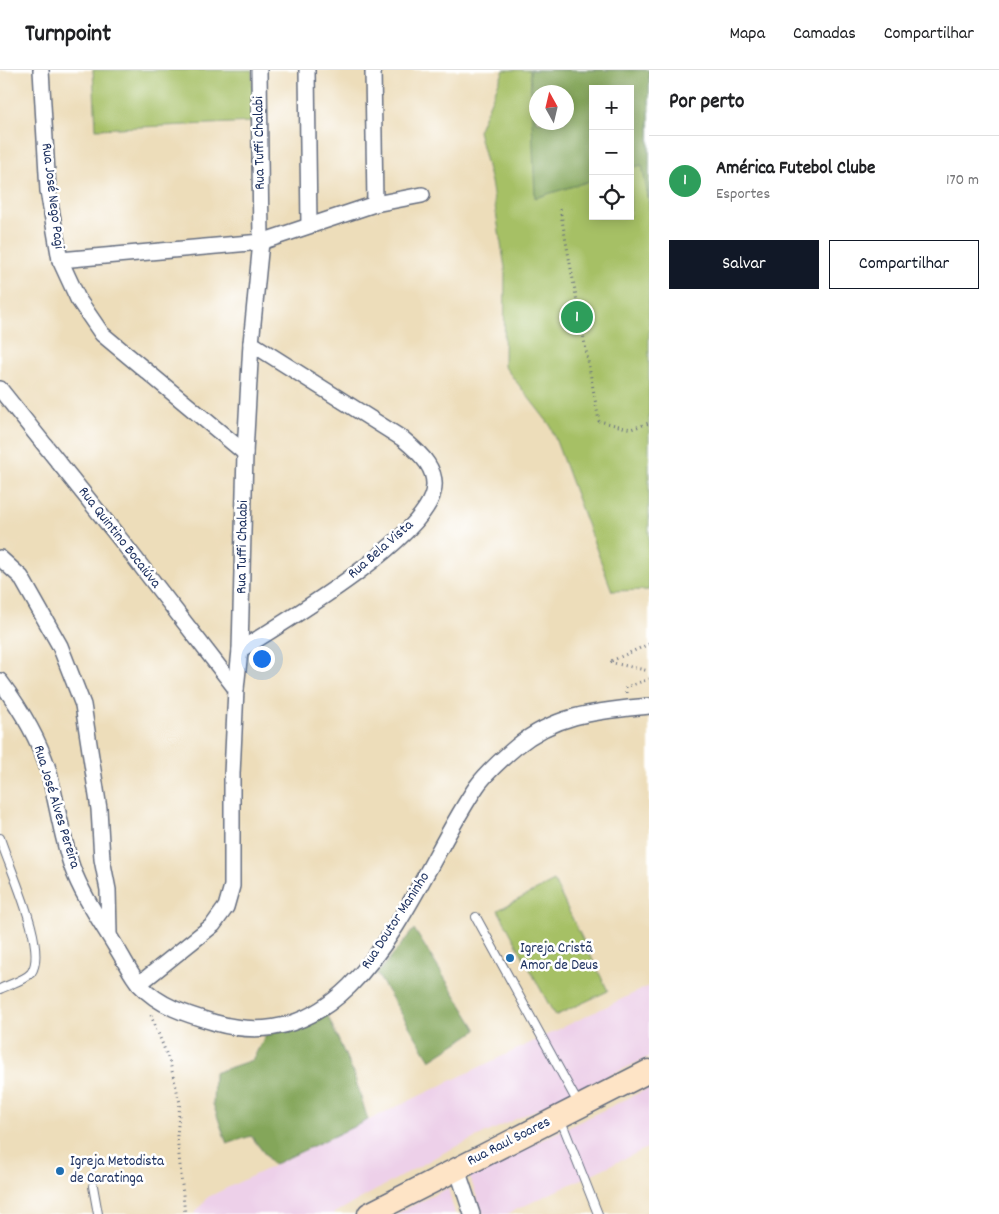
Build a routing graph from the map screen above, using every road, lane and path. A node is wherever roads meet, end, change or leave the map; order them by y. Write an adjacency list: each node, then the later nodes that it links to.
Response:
1 (40, 70): 10 (street, Rua José Nego Pagi)
2 (259, 70): 9 (street, Rua Tuffi Chalabi)
3 (307, 70): 8 (street)
4 (374, 70): 6 (street)
5 (422, 195): 6 (street)
6 (375, 204): 8 (street)
7 (560, 209): 13 (path)
8 (309, 225): 9 (street)
9 (261, 242): 10 (street); 11 (street, Rua Tuffi Chalabi)
10 (60, 260): 14 (street, Rua José Nego Pagi)
11 (251, 343): 14 (street, Rua Tuffi Chalabi); 17 (street, Rua Bela Vista)
12 (0, 389): 20 (street, Rua Quintino Bocaiúva)
13 (649, 423)
14 (245, 453): 17 (street, Rua Tuffi Chalabi)
15 (0, 558): 24 (street)
16 (649, 644): 18 (path)
17 (240, 650): 20 (street, Rua Tuffi Chalabi)
18 (649, 671)
19 (0, 681): 24 (street, Rua José Alves Pereira)
20 (236, 689): 25 (street, Rua Tuffi Chalabi)
21 (649, 706): 25 (street, Rua Doutor Maninho)
22 (0, 838): 26 (lane)
23 (476, 917): 28 (lane)
24 (109, 935): 25 (street, Rua Doutor Maninho)
25 (139, 984): 33 (path)
26 (0, 989)
27 (649, 1072): 28 (main road, Rua Raul Soares)
28 (580, 1107): 29 (main road, Rua Raul Soares)
29 (559, 1116): 30 (main road, Rua Raul Soares); 36 (lane)
30 (457, 1169): 34 (main road, Rua Raul Soares); 35 (street)
31 (93, 1186): 32 (lane)
32 (98, 1214)
33 (185, 1214)
34 (368, 1214)
35 (472, 1214)
36 (598, 1214)

